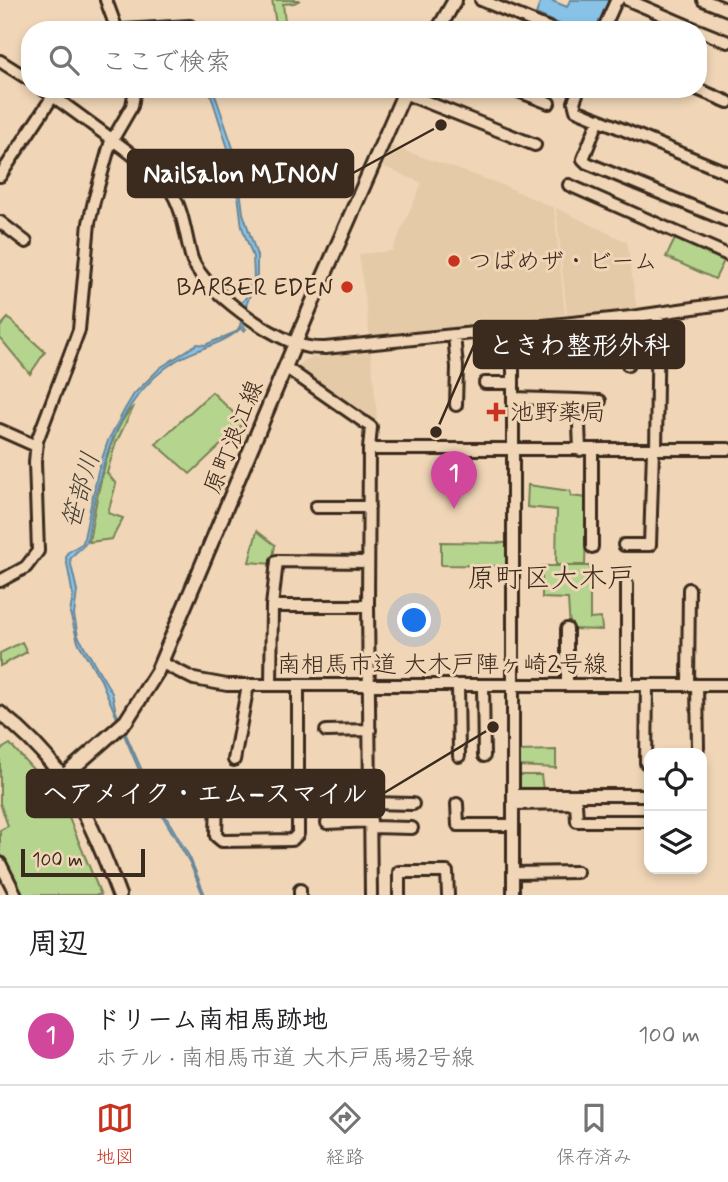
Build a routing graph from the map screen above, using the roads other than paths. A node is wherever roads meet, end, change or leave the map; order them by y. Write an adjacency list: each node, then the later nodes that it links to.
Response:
1 (106, 0): 8 (street)
2 (455, 0): 9 (main road)
3 (481, 0): 10 (street)
4 (618, 0): 11 (street)
5 (628, 0): 12 (street)
6 (703, 0): 7 (street)
7 (728, 10)
8 (114, 21)
9 (443, 21)
10 (531, 21)
11 (608, 21)
12 (677, 21)
13 (707, 34): 14 (street)
14 (728, 42)
15 (0, 61): 16 (street)
16 (21, 74)
17 (707, 93): 25 (street)
18 (52, 98): 31 (street)
19 (56, 98): 28 (street)
20 (133, 98): 28 (street)
21 (402, 98): 42 (main road, 原町浪江線)
22 (422, 98): 29 (street)
23 (536, 98): 26 (street)
24 (576, 98): 27 (street)
25 (728, 102)
26 (549, 103)
27 (599, 119): 30 (street); 33 (street)
28 (112, 140): 42 (street); 52 (street)
29 (535, 145)
30 (728, 173)
31 (0, 176)
32 (569, 185): 36 (street)
33 (728, 221)
34 (0, 222): 35 (street)
35 (26, 242)
36 (728, 255)
37 (728, 303): 38 (street)
38 (658, 313): 39 (street); 58 (street)
39 (629, 317): 40 (street); 43 (street)
40 (513, 329): 41 (street); 46 (street)
41 (454, 335): 42 (street); 50 (street)
42 (295, 343): 44 (main road, 原町浪江線)
43 (628, 365)
44 (285, 367): 53 (street); 70 (main road, 原町浪江線)
45 (485, 383): 46 (street)
46 (513, 383): 47 (street)
47 (513, 398): 48 (street); 55 (street)
48 (578, 400): 49 (street); 56 (street)
49 (600, 401)
50 (456, 405)
51 (0, 430): 52 (street)
52 (36, 446): 64 (street)
53 (369, 449): 55 (street); 60 (street)
54 (728, 449): 58 (street)
55 (513, 450): 56 (street); 76 (street)
56 (580, 450): 57 (street)
57 (592, 450): 58 (street); 62 (street)
58 (654, 450): 61 (street)
59 (316, 507): 60 (street)
60 (369, 508): 63 (street)
61 (624, 545)
62 (592, 547)
63 (368, 562): 67 (street); 68 (street)
64 (0, 581)
65 (627, 584): 78 (street)
66 (689, 589): 80 (street)
67 (272, 606): 68 (street); 72 (street)
68 (368, 606): 73 (street)
69 (567, 629): 77 (street)
70 (162, 663): 71 (street, 南相馬市道 大木戸陣ヶ崎2号線); 91 (main road, 原町浪江線)
71 (248, 685): 72 (street, 南相馬市道 大木戸陣ヶ崎2号線); 90 (street)
72 (271, 685): 82 (street, 南相馬市道 大木戸陣ヶ崎2号線)
73 (370, 685): 74 (street, 南相馬市道 大木戸陣ヶ崎2号線); 82 (street, 南相馬市道 大木戸陣ヶ崎2号線); 84 (street)
74 (458, 685): 75 (street, 南相馬市道 大木戸陣ヶ崎2号線); 88 (street)
75 (483, 685): 76 (street, 南相馬市道 大木戸陣ヶ崎2号線); 89 (street)
76 (513, 685): 77 (street, 南相馬市道 大木戸陣ヶ崎2号線); 94 (street)
77 (567, 685): 78 (street, 南相馬市道 大木戸陣ヶ崎2号線)
78 (627, 685): 79 (street, 南相馬市道 大木戸陣ヶ崎2号線)
79 (647, 685): 80 (street, 南相馬市道 大木戸陣ヶ崎2号線); 86 (street)
80 (692, 685): 81 (street, 南相馬市道 大木戸陣ヶ崎2号線); 87 (street)
81 (728, 685)
82 (298, 686): 93 (street)
83 (0, 713): 91 (main road)
84 (370, 730): 85 (street); 95 (street)
85 (326, 731)
86 (646, 748)
87 (698, 748)
88 (459, 755)
89 (484, 756)
90 (234, 760)
91 (64, 776): 107 (main road)
92 (644, 795): 94 (street)
93 (298, 797): 93 (street)
94 (513, 799): 98 (street); 101 (street)
95 (372, 803): 96 (street); 100 (street)
96 (413, 804)
97 (457, 804): 101 (street)
98 (644, 821)
99 (327, 823): 100 (street)
100 (371, 824): 102 (street); 108 (street)
101 (513, 825): 104 (street)
102 (412, 828)
103 (0, 863): 106 (street)
104 (513, 873): 105 (street); 111 (street)
105 (577, 873)
106 (16, 895)
107 (119, 895)
108 (371, 895)
109 (399, 895): 110 (street)
110 (448, 895)
111 (513, 895)

